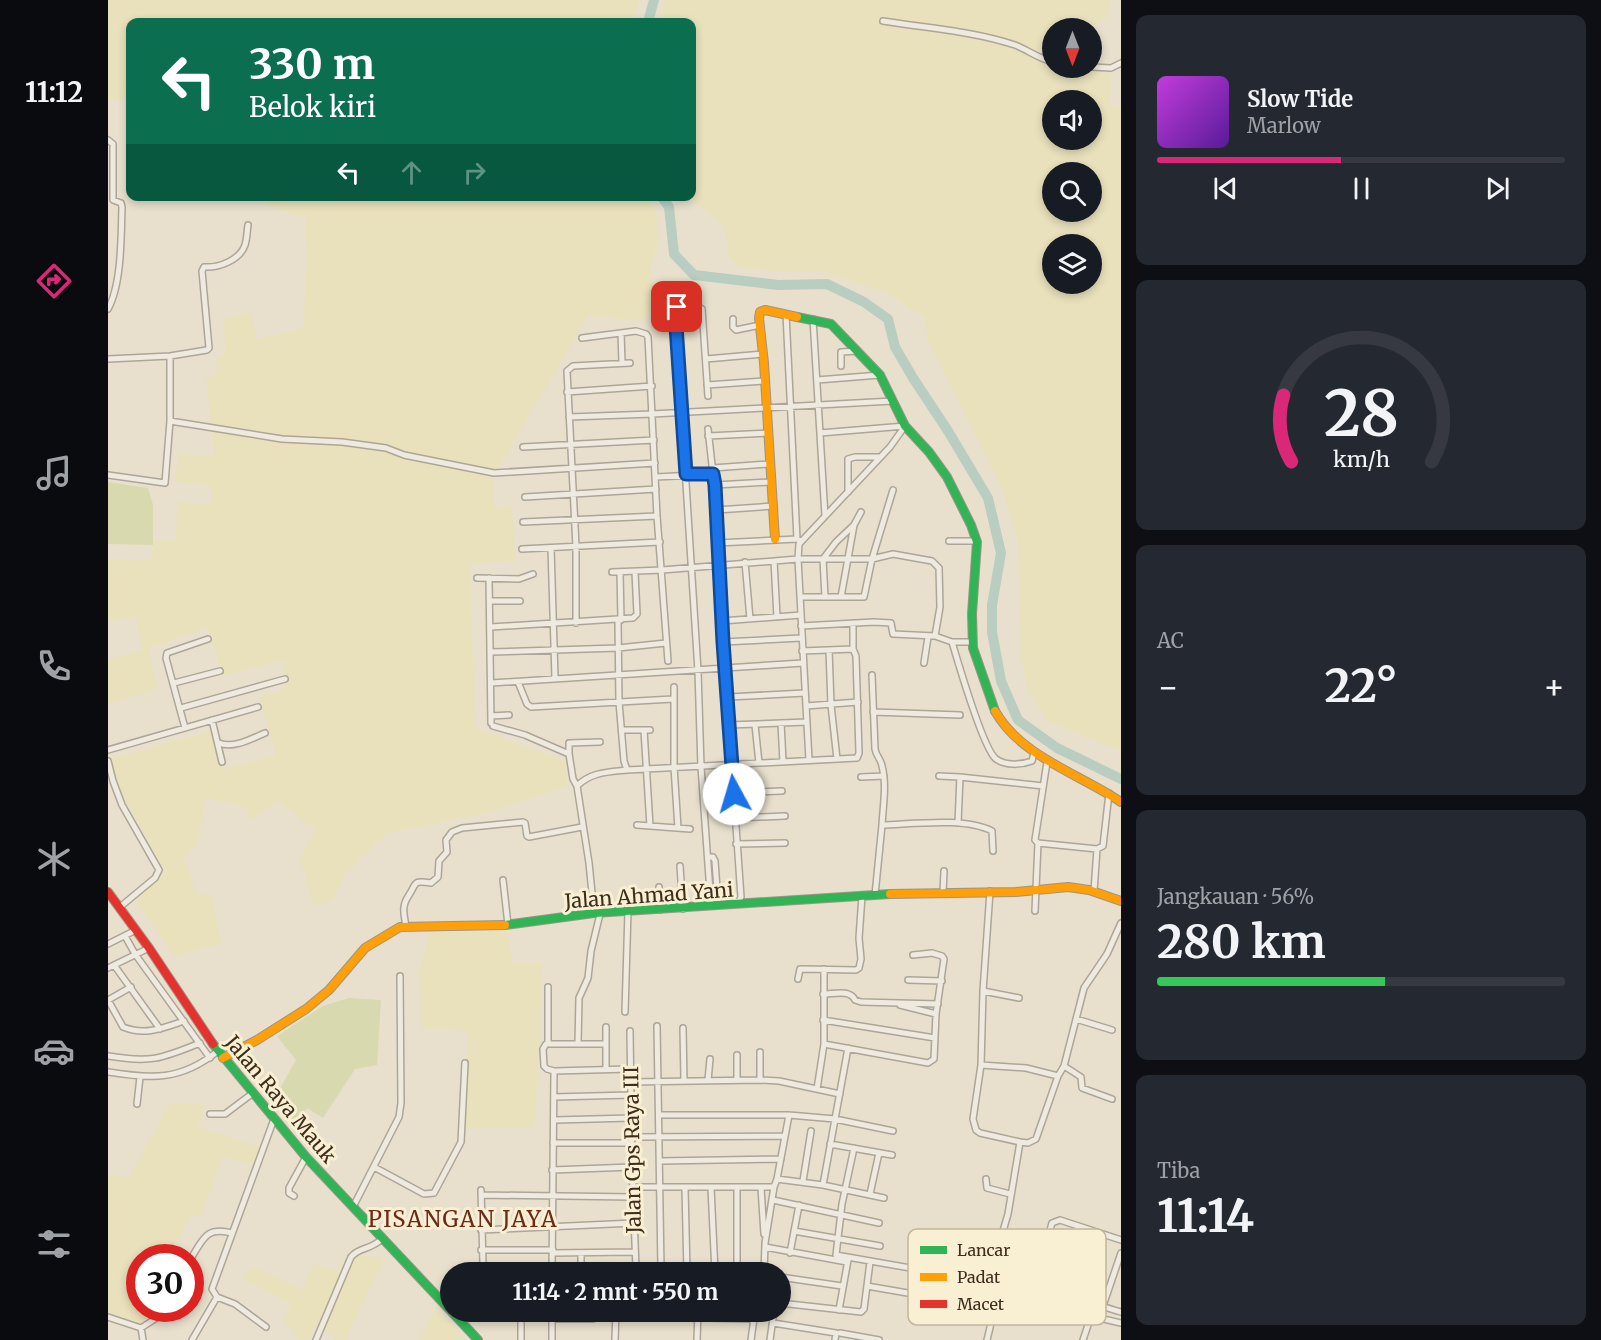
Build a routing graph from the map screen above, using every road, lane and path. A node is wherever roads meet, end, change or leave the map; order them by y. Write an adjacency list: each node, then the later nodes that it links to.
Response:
1 (882, 21): 2 (street)
2 (1042, 59)
3 (1121, 63): 4 (street)
4 (1102, 68)
5 (108, 141): 7 (street)
6 (248, 225): 16 (street)
7 (108, 309)
8 (786, 314): 10 (street); 11 (street); 31 (street)
9 (733, 319): 11 (street)
10 (813, 319): 14 (street); 23 (street)
11 (760, 326): 15 (street)
12 (621, 333): 13 (street); 19 (street); 26 (street)
13 (582, 338)
14 (858, 351): 21 (street); 22 (street)
15 (763, 354): 18 (street); 24 (street)
16 (170, 356): 17 (street); 36 (street)
17 (108, 359)
18 (706, 359): 25 (street); 33 (street)
19 (622, 363): 20 (street); 27 (street)
20 (630, 363)
21 (841, 366)
22 (880, 375): 23 (street); 29 (street)
23 (817, 380): 30 (street)
24 (765, 381): 25 (street); 32 (street)
25 (707, 385): 28 (street)
26 (652, 386): 27 (street); 34 (street)
27 (567, 392): 35 (street)
28 (708, 396)
29 (893, 401): 30 (street); 37 (street)
30 (818, 404): 31 (street); 39 (street)
31 (791, 406): 32 (street); 67 (street)
32 (767, 408): 33 (street); 38 (street)
33 (682, 412): 34 (street); 48 (street)
34 (652, 414): 35 (street); 40 (street)
35 (569, 417): 41 (street)
36 (170, 421): 46 (street); 49 (street)
37 (905, 426): 39 (street); 43 (street); 69 (street)
38 (768, 433): 45 (street); 47 (street)
39 (820, 433): 62 (street)
40 (654, 440): 41 (street); 44 (street)
41 (570, 444): 42 (street); 46 (street)
42 (523, 447)
43 (880, 457): 55 (street); 55 (street)
44 (655, 463): 46 (street); 50 (street)
45 (769, 464): 47 (street); 51 (street)
46 (572, 469): 56 (street)
47 (713, 471): 48 (street); 52 (street)
48 (686, 474): 50 (street); 82 (street)
49 (108, 475)
50 (656, 477): 53 (street)
51 (770, 482): 52 (street); 58 (street)
52 (715, 485): 59 (street)
53 (656, 489): 56 (street); 61 (street)
54 (893, 490): 78 (street)
55 (848, 492): 62 (street)
56 (573, 494): 57 (street); 63 (street)
57 (525, 497)
58 (773, 506): 59 (street); 66 (street)
59 (717, 510): 71 (street)
60 (861, 512): 65 (street)
61 (657, 516): 63 (street); 70 (street)
62 (825, 516): 67 (street)
63 (574, 521): 64 (street); 72 (street)
64 (524, 522)
65 (854, 525): 75 (street); 77 (street)
66 (775, 539): 67 (street); 71 (street)
67 (799, 540): 76 (street)
68 (950, 541): 69 (street)
69 (976, 541): 111 (street)
70 (660, 542): 72 (street); 83 (street)
71 (717, 543): 81 (street)
72 (576, 546): 73 (street); 101 (street)
73 (551, 548): 74 (street); 100 (street)
74 (522, 549)
75 (848, 558): 77 (street); 78 (street); 92 (street)
76 (798, 559): 77 (street); 79 (street); 90 (street)
77 (823, 559): 91 (street)
78 (872, 559): 92 (street); 105 (street)
79 (774, 561): 80 (street); 96 (street)
80 (745, 562): 81 (street); 97 (street)
81 (719, 565): 82 (street); 99 (street)
82 (692, 568): 83 (street); 124 (street)
83 (662, 570): 86 (street); 112 (street)
84 (612, 572): 85 (street)
85 (620, 572): 86 (street); 98 (street)
86 (635, 572): 98 (street)
87 (533, 574): 89 (street)
88 (477, 578): 89 (street)
89 (489, 578): 93 (street)
90 (801, 597): 91 (street); 95 (street)
91 (825, 597): 92 (street)
92 (841, 597)
93 (490, 601): 94 (street); 103 (street)
94 (520, 601)
95 (801, 615): 96 (street); 104 (street)
96 (777, 617): 97 (street)
97 (750, 619): 99 (street)
98 (619, 620): 101 (street); 113 (street)
99 (722, 621): 109 (street)
100 (553, 623): 101 (street); 103 (street); 115 (street)
101 (576, 623)
102 (853, 623): 104 (street); 107 (street); 114 (street)
103 (491, 627): 118 (street)
104 (801, 627): 106 (street)
105 (935, 636): 107 (street); 110 (street)
106 (801, 638): 109 (street); 117 (street)
107 (928, 638): 121 (street)
108 (208, 639): 130 (street)
109 (723, 642): 122 (street)
110 (952, 642): 111 (street); 157 (street)
111 (973, 642): 157 (street)
112 (666, 643): 113 (street); 119 (street)
113 (618, 648): 115 (street); 125 (street)
114 (853, 649): 116 (street); 137 (street)
115 (555, 650): 118 (street); 127 (street)
116 (829, 650): 117 (street); 138 (street)
117 (802, 651): 120 (street)
118 (491, 652): 131 (street)
119 (668, 661)
120 (803, 663): 122 (street); 133 (street)
121 (924, 663)
122 (726, 668): 124 (street); 134 (street)
123 (220, 671): 130 (street)
124 (698, 671): 125 (street); 167 (street)
125 (620, 674): 127 (street); 136 (street)
126 (872, 675): 142 (street)
127 (555, 678): 129 (street)
128 (285, 679): 141 (street)
129 (518, 682): 131 (street); 136 (street)
130 (174, 683): 141 (street)
131 (491, 683): 144 (street)
132 (674, 687): 135 (street)
133 (805, 693): 134 (street); 139 (street)
134 (728, 697): 149 (street)
135 (673, 699): 136 (street); 168 (street)
136 (620, 702): 152 (street)
137 (858, 702): 138 (street); 159 (street)
138 (831, 705): 139 (street); 159 (street)
139 (806, 706): 147 (street)
140 (258, 707): 146 (street)
141 (181, 708): 151 (street)
142 (873, 712): 143 (street); 172 (street)
143 (960, 715)
144 (491, 716): 145 (street); 158 (street)
145 (509, 716)
146 (212, 720): 151 (street); 155 (street)
147 (807, 722): 148 (street); 160 (street)
148 (781, 723): 150 (street); 163 (street)
149 (729, 725): 150 (street); 166 (street)
150 (755, 725): 165 (street)
151 (185, 728): 156 (street)
152 (622, 730): 169 (street); 170 (street)
153 (264, 733): 155 (street)
154 (600, 742): 158 (street)
155 (219, 743): 162 (street)
156 (108, 750)
157 (1034, 753): 164 (street)
158 (569, 754): 175 (street)
159 (837, 759): 160 (street)
160 (810, 760): 163 (street)
161 (108, 761): 208 (street)
162 (222, 762)
163 (783, 762): 165 (street)
164 (1047, 762): 176 (street); 178 (street)
165 (759, 763): 166 (street)
166 (731, 764): 167 (street); 179 (street)
167 (701, 766): 168 (street); 207 (street)
168 (674, 767): 169 (street); 188 (street)
169 (645, 768): 170 (street); 186 (street)
170 (627, 770): 175 (street)
171 (861, 777): 172 (street)
172 (884, 777): 185 (street)
173 (939, 777): 174 (street)
174 (960, 777): 176 (street); 183 (street)
175 (577, 786): 187 (street)
176 (1043, 786): 191 (street)
177 (782, 791): 179 (street)
178 (1109, 793): 180 (street); 193 (street)
179 (734, 794): 182 (street)
180 (1121, 802)
181 (784, 816): 182 (street)
182 (736, 818): 192 (street)
183 (958, 823): 185 (street); 194 (street)
184 (637, 825): 186 (street)
185 (882, 825): 205 (street)
186 (650, 826): 188 (street)
187 (582, 827): 213 (street); 216 (street)
188 (678, 828): 189 (street)
189 (690, 829)
190 (785, 843): 192 (street)
191 (1038, 843): 193 (street); 199 (street)
192 (736, 844): 207 (street)
193 (1097, 849): 201 (street)
194 (993, 851)
195 (680, 866): 209 (street)
196 (944, 871): 203 (street)
197 (503, 880): 215 (street)
198 (659, 887): 210 (street)
199 (1037, 890): 200 (street, Jalan Ahmad Yani); 201 (street, Jalan Ahmad Yani); 212 (street)
200 (990, 891): 203 (street, Jalan Ahmad Yani); 231 (street)
201 (1094, 891): 206 (street, Jalan Ahmad Yani)
202 (108, 892): 208 (street, Jalan Raya Mauk)
203 (943, 892): 205 (street, Jalan Ahmad Yani)
204 (862, 896): 205 (street, Jalan Ahmad Yani); 207 (street, Jalan Ahmad Yani); 224 (street)
205 (875, 896)
206 (1121, 901)
207 (713, 904): 209 (street, Jalan Ahmad Yani)
208 (120, 908): 217 (street, Jalan Raya Mauk)
209 (683, 909): 210 (street, Jalan Ahmad Yani)
210 (660, 910): 211 (street, Jalan Ahmad Yani)
211 (628, 911): 213 (street, Jalan Ahmad Yani); 237 (street)
212 (1035, 911)
213 (597, 914): 215 (street, Jalan Ahmad Yani); 251 (street)
214 (1121, 922): 239 (street)
215 (508, 925): 216 (street, Jalan Ahmad Yani)
216 (406, 927): 256 (street, Jalan Ahmad Yani)
217 (136, 930): 218 (street); 220 (street, Jalan Raya Mauk)
218 (125, 936): 219 (street); 221 (street)
219 (108, 944)
220 (149, 948): 221 (street); 256 (street, Jalan Raya Mauk)
221 (135, 954): 223 (street); 241 (street)
222 (913, 955): 228 (street)
223 (111, 967): 229 (street)
224 (824, 969): 226 (street); 232 (street)
225 (400, 976): 304 (street)
226 (798, 979)
227 (908, 980): 228 (street)
228 (942, 981): 236 (street)
229 (131, 987): 234 (street); 245 (street)
230 (548, 987): 249 (street)
231 (983, 991): 233 (street); 262 (street)
232 (824, 994): 235 (street); 240 (street)
233 (1019, 998)
234 (108, 1000): 245 (street)
235 (896, 1003): 236 (street); 238 (street)
236 (938, 1004): 238 (street)
237 (625, 1012)
238 (936, 1014): 248 (street)
239 (1076, 1019): 246 (street); 263 (street)
240 (823, 1020): 248 (street); 253 (street)
241 (184, 1021): 245 (street); 250 (street)
242 (657, 1026): 275 (street)
243 (606, 1027): 252 (street)
244 (683, 1028): 273 (street)
245 (160, 1029)
246 (1112, 1030)
247 (630, 1031): 265 (street, Jalan Gps Raya III)
248 (935, 1038): 254 (street)
249 (548, 1043): 251 (street); 266 (street)
250 (200, 1044): 258 (street); 259 (street)
251 (578, 1044): 252 (street)
252 (606, 1044): 264 (street)
253 (824, 1044): 254 (street); 276 (street)
254 (848, 1048): 278 (street)
255 (760, 1052): 272 (street)
256 (221, 1054): 259 (street); 277 (street, Jalan Raya Mauk)
257 (737, 1055): 270 (street)
258 (108, 1056)
259 (210, 1058): 269 (street)
260 (710, 1059): 271 (street)
261 (465, 1063): 304 (street)
262 (981, 1065): 268 (street); 295 (street)
263 (1064, 1066): 268 (street); 281 (street)
264 (606, 1069): 265 (street); 266 (street)
265 (630, 1069): 274 (street, Jalan Gps Raya III)
266 (555, 1071): 280 (street)
267 (108, 1072): 269 (street)
268 (1058, 1076): 295 (street)
269 (140, 1077): 282 (street)
270 (737, 1079): 271 (street); 272 (street)
271 (708, 1080): 273 (street)
272 (760, 1080): 276 (street)
273 (684, 1081): 275 (street)
274 (631, 1082): 275 (street); 279 (street, Jalan Gps Raya III)
275 (658, 1082): 285 (street)
276 (817, 1089): 278 (street)
277 (253, 1093): 283 (street); 287 (street, Jalan Raya Mauk)
278 (840, 1094): 288 (street)
279 (630, 1095): 280 (street); 286 (street, Jalan Gps Raya III)
280 (554, 1097): 289 (street)
281 (1112, 1099)
282 (137, 1104)
283 (210, 1114)
284 (789, 1114): 285 (street); 288 (street); 292 (street)
285 (660, 1115): 293 (street)
286 (631, 1118): 289 (street); 294 (street, Jalan Gps Raya III)
287 (274, 1119): 301 (street, Jalan Raya Mauk); 339 (street)
288 (835, 1119): 291 (street); 297 (street)
289 (555, 1120): 296 (street)
290 (811, 1131): 309 (street)
291 (893, 1131)
292 (785, 1136): 293 (street); 302 (street)
293 (660, 1138): 294 (street); 303 (street)
294 (632, 1140): 296 (street); 305 (street, Jalan Gps Raya III)
295 (1020, 1142): 320 (street)
296 (553, 1143): 306 (street)
297 (830, 1144): 298 (street); 310 (street)
298 (854, 1148): 299 (street); 318 (street)
299 (879, 1153): 300 (street); 319 (street)
300 (892, 1155)
301 (306, 1157): 321 (street); 326 (street, Jalan Raya Mauk)
302 (781, 1159): 303 (street); 307 (street)
303 (660, 1161): 312 (street)
304 (374, 1167): 326 (street)
305 (632, 1167): 306 (street); 311 (street, Jalan Gps Raya III)
306 (552, 1170): 322 (street)
307 (777, 1179): 309 (street); 313 (street)
308 (986, 1179): 320 (street)
309 (803, 1181): 310 (street)
310 (823, 1185): 318 (street)
311 (633, 1187): 312 (street); 323 (street, Jalan Gps Raya III)
312 (660, 1187): 314 (street); 358 (street)
313 (774, 1187): 317 (street); 325 (street)
314 (686, 1188): 315 (street); 359 (street)
315 (711, 1188): 316 (street); 360 (street)
316 (737, 1188): 317 (street); 361 (street)
317 (761, 1188): 345 (street)
318 (846, 1189): 319 (street); 328 (street)
319 (870, 1194): 324 (street)
320 (1010, 1194): 333 (street)
321 (294, 1196)
322 (553, 1197): 323 (street); 331 (street); 337 (street)
323 (633, 1197): 329 (street, Jalan Gps Raya III)
324 (884, 1198)
325 (773, 1200): 327 (street); 345 (street)
326 (354, 1205): 341 (street, Jalan Raya Mauk)
327 (799, 1205): 328 (street); 338 (street)
328 (841, 1215): 330 (street); 342 (street)
329 (634, 1223): 331 (street); 349 (street, Jalan Gps Raya III)
330 (879, 1223)
331 (553, 1226): 337 (street); 348 (street)
332 (1078, 1226): 334 (street); 335 (street); 336 (street)
333 (1004, 1229)
334 (1050, 1229)
335 (1077, 1229)
336 (1087, 1229)
337 (481, 1230): 347 (street)
338 (794, 1231): 342 (street); 352 (street)
339 (232, 1233): 344 (street); 370 (street)
340 (1106, 1235): 343 (street)
341 (382, 1238): 371 (street, Jalan Raya Mauk); 393 (street)
342 (838, 1238): 346 (street); 353 (street)
343 (1121, 1240)
344 (201, 1244)
345 (765, 1245): 352 (street); 362 (street)
346 (879, 1246)
347 (481, 1250): 348 (street); 354 (street)
348 (553, 1252): 351 (street); 355 (street)
349 (635, 1252): 351 (street); 357 (street, Jalan Gps Raya III)
350 (1121, 1252): 369 (street)
351 (581, 1253): 356 (street)
352 (790, 1253): 353 (street)
353 (848, 1260): 363 (street); 366 (street)
354 (483, 1262)
355 (552, 1262)
356 (581, 1262)
357 (636, 1262)
358 (661, 1262)
359 (686, 1262)
360 (715, 1262)
361 (737, 1262)
362 (764, 1262)
363 (870, 1262): 364 (street); 367 (street)
364 (908, 1268)
365 (791, 1279): 366 (street)
366 (842, 1286): 374 (street)
367 (867, 1286): 368 (street); 374 (street)
368 (908, 1293)
369 (1106, 1295)
370 (217, 1297): 388 (street); 392 (street)
371 (440, 1299)
372 (791, 1304): 374 (street)
373 (1106, 1307): 375 (street)
374 (839, 1310)
375 (1121, 1312)
376 (108, 1317): 389 (street)
377 (1106, 1320): 386 (street)
378 (150, 1322): 389 (street)
379 (462, 1322): 394 (street, Jalan Raya Mauk)
380 (521, 1322): 395 (street)
381 (552, 1322): 396 (street)
382 (616, 1322): 397 (street)
383 (698, 1322): 398 (street)
384 (754, 1322): 399 (street)
385 (773, 1323): 400 (street); 401 (street)
386 (1121, 1323)
387 (991, 1325): 403 (street)
388 (266, 1327)
389 (141, 1328): 391 (street)
390 (840, 1333): 402 (street)
391 (143, 1340)
392 (192, 1340)
393 (316, 1340)
394 (478, 1340)
395 (521, 1340)
396 (552, 1340)
397 (615, 1340)
398 (697, 1340)
399 (751, 1340)
400 (771, 1340)
401 (835, 1340)
402 (879, 1340)
403 (987, 1340)

